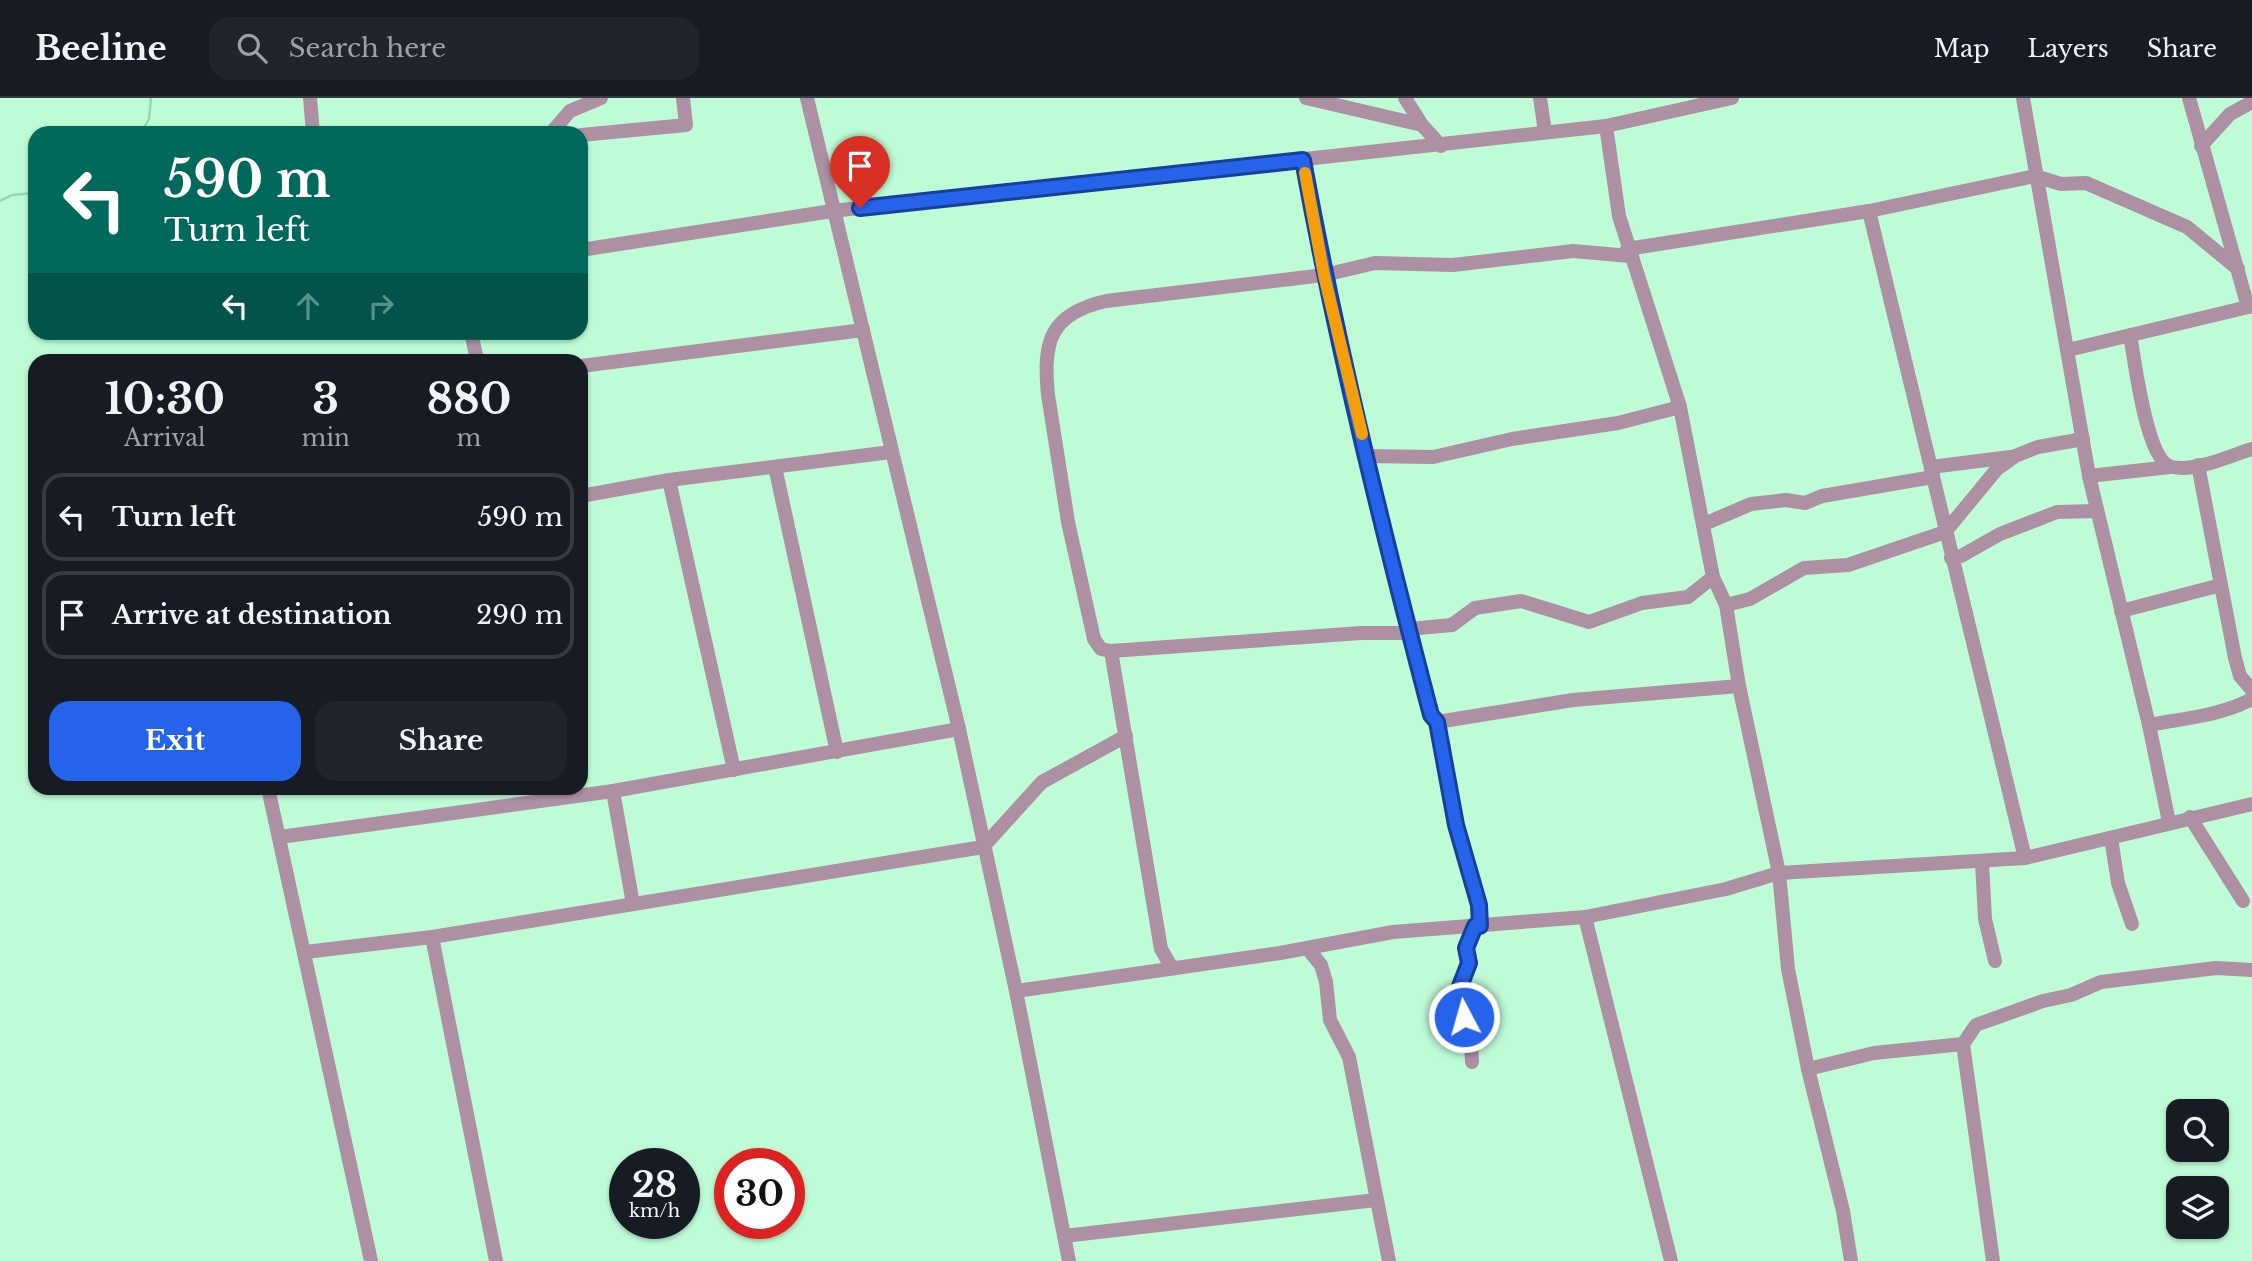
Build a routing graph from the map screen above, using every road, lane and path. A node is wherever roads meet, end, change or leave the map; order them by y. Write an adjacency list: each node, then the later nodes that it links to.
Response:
1 (310, 98): 13 (street)
2 (601, 98): 14 (street)
3 (683, 98): 17 (street)
4 (807, 98): 22 (street)
5 (1306, 98): 12 (street)
6 (1405, 98): 12 (street)
7 (1540, 98): 16 (street)
8 (1732, 98): 15 (street)
9 (2023, 98): 21 (street)
10 (2189, 98): 19 (street)
11 (2252, 102): 19 (street)
12 (1422, 125): 18 (street)
13 (312, 126)
14 (557, 126)
15 (1606, 126): 16 (street); 25 (street)
16 (1545, 132): 18 (street)
17 (588, 134)
18 (1441, 146): 20 (street)
19 (2201, 146): 26 (street)
20 (1303, 160): 22 (street); 27 (street)
21 (2035, 176): 23 (street); 26 (street); 31 (street)
22 (832, 211): 24 (street); 29 (street)
23 (1869, 211): 25 (street); 42 (street)
24 (588, 249)
25 (1629, 253): 27 (street); 33 (street)
26 (2238, 269): 28 (street)
27 (1324, 275): 37 (street); 55 (street)
28 (2250, 307): 30 (street)
29 (863, 330): 32 (street); 36 (street)
30 (2130, 335): 31 (street); 41 (street)
31 (2068, 349): 34 (street)
32 (588, 365)
33 (1680, 408): 37 (street); 47 (street)
34 (2083, 439): 38 (street); 43 (street)
35 (2252, 449): 39 (street)
36 (891, 452): 40 (street); 61 (street)
37 (1367, 456): 54 (street)
38 (2015, 456): 42 (street); 48 (street)
39 (2199, 465): 41 (street); 51 (street)
40 (775, 467): 44 (street); 63 (street)
41 (2170, 467): 43 (street)
42 (1932, 472): 47 (street); 48 (street)
43 (2089, 476): 46 (street)
44 (669, 480): 45 (street); 64 (street)
45 (588, 495)
46 (2097, 511): 49 (street); 53 (street)
47 (1704, 524): 50 (street)
48 (1945, 532): 49 (street); 52 (street)
49 (1951, 558): 75 (street)
50 (1713, 577): 52 (street); 54 (street)
51 (2221, 585): 53 (street); 57 (street)
52 (1726, 605): 56 (street)
53 (2121, 611): 60 (street)
54 (1409, 631): 55 (street); 59 (street)
55 (1111, 651): 62 (street)
56 (1739, 687): 59 (street); 77 (street)
57 (2252, 690)
58 (2252, 699): 60 (street)
59 (1437, 722): 82 (street)
60 (2150, 725): 71 (street)
61 (959, 729): 63 (street); 74 (street)
62 (1126, 736): 74 (street); 87 (street)
63 (837, 752): 64 (street)
64 (734, 770): 65 (street)
65 (612, 791): 66 (street); 79 (street)
66 (588, 794)
67 (270, 795): 72 (street)
68 (582, 795): 72 (street)
69 (2252, 804): 70 (street)
70 (2190, 817): 71 (street); 78 (street)
71 (2169, 822): 73 (street)
72 (280, 836): 85 (street)
73 (2111, 838): 75 (street); 81 (street)
74 (983, 847): 79 (street); 89 (street)
75 (2025, 858): 76 (street)
76 (1982, 862): 77 (street); 86 (street)
77 (1779, 873): 80 (street); 92 (street)
78 (2243, 901)
79 (632, 904): 83 (street)
80 (1585, 917): 82 (street); 99 (street)
81 (2132, 924)
82 (1477, 926): 84 (street); 91 (street)
83 (432, 937): 85 (street); 96 (street)
84 (1307, 948): 87 (street); 93 (street)
85 (305, 952): 95 (street)
86 (1995, 961)
87 (1172, 968): 89 (street)
88 (2252, 970): 90 (street)
89 (1016, 991): 94 (street)
90 (1963, 1044): 92 (street); 101 (street)
91 (1472, 1062)
92 (1808, 1069): 100 (street)
93 (1376, 1200): 94 (street); 98 (street)
94 (1064, 1236): 97 (street)
95 (371, 1261)
96 (496, 1261)
97 (1069, 1261)
98 (1389, 1261)
99 (1671, 1261)
100 (1851, 1261)
101 (1993, 1261)

